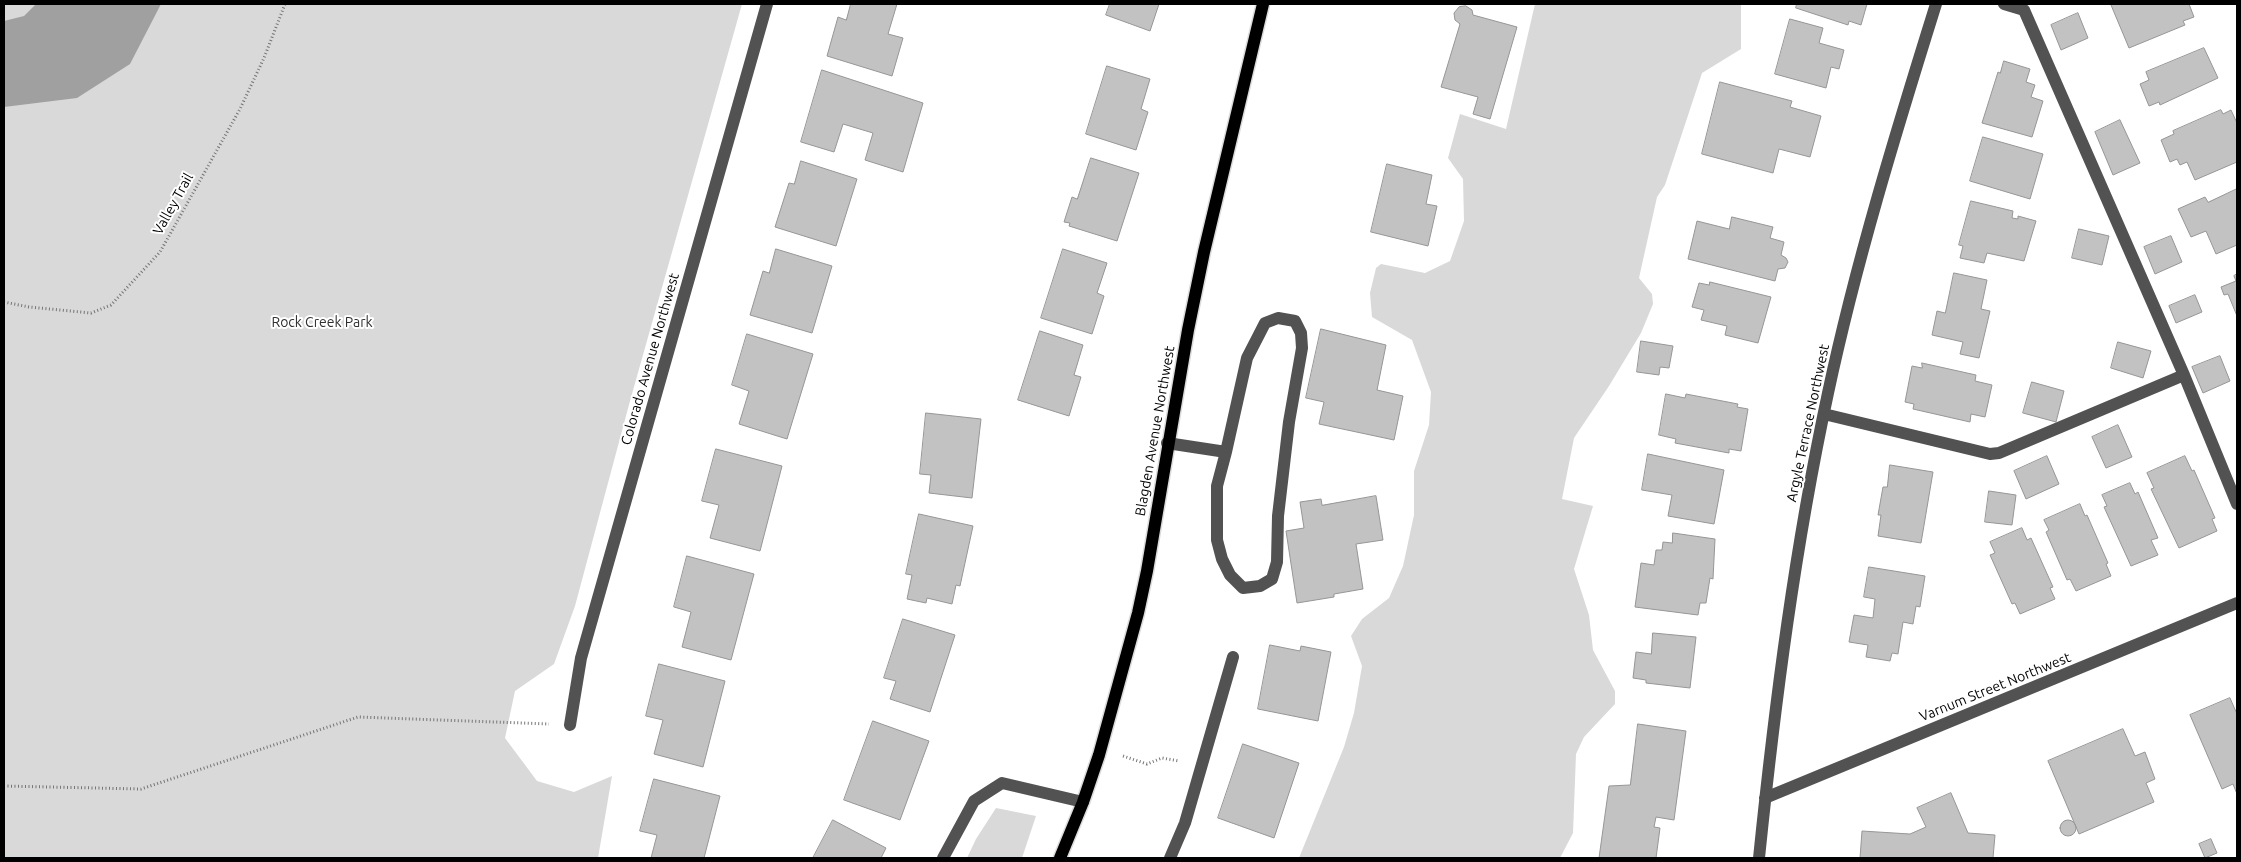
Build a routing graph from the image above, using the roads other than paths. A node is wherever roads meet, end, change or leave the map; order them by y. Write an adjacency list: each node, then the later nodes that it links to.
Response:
1 (767, 4): 12 (street, Colorado Avenue Northwest)
2 (1263, 4): 7 (main road, Blagden Avenue Northwest)
3 (1936, 4): 6 (street, Argyle Terrace Northwest)
4 (2004, 4): 5 (street)
5 (2184, 375): 6 (street); 9 (street)
6 (1824, 414): 13 (street, Argyle Terrace Northwest)
7 (1167, 443): 8 (street); 14 (main road, Blagden Avenue Northwest)
8 (1226, 452): 8 (street)
9 (2237, 504)
10 (2237, 603): 13 (street, Varnum Street Northwest)
11 (1233, 658): 17 (street)
12 (570, 725)
13 (1765, 798): 18 (street, Argyle Terrace Northwest)
14 (1083, 802): 15 (street); 16 (main road, Blagden Avenue Northwest)
15 (943, 858)
16 (1060, 858)
17 (1170, 858)
18 (1759, 858)

